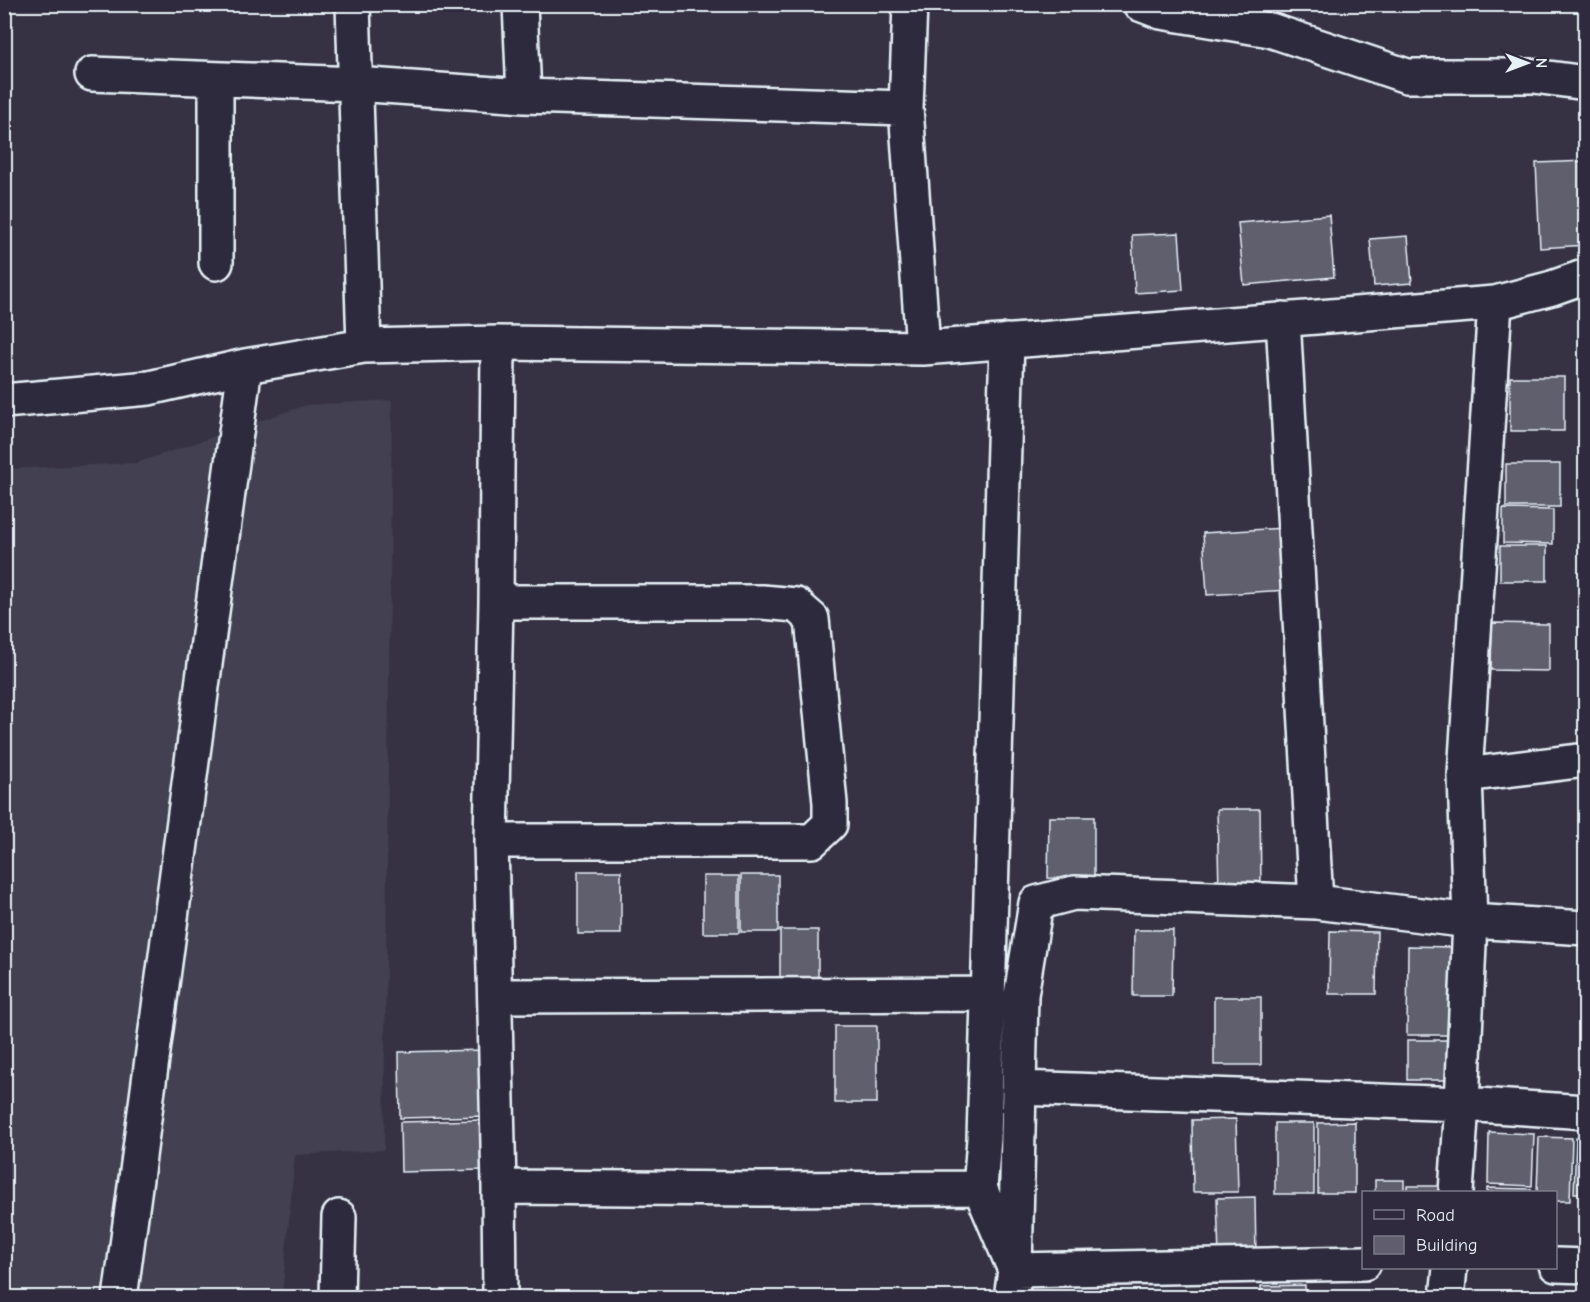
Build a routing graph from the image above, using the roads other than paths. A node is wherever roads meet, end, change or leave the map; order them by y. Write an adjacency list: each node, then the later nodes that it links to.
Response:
1 (353, 4): 8 (street)
2 (520, 4): 9 (street)
3 (910, 4): 10 (street)
4 (1140, 4): 7 (street)
5 (92, 75): 6 (street)
6 (216, 79): 8 (street); 11 (street)
7 (1586, 82)
8 (356, 84): 9 (street); 17 (street)
9 (524, 96): 10 (street)
10 (906, 108): 18 (street)
11 (216, 263)
12 (1586, 276): 13 (street)
13 (1495, 303): 14 (street); 23 (street)
14 (1283, 320): 15 (street); 25 (street)
15 (1007, 341): 18 (street); 28 (street)
16 (498, 344): 17 (street); 18 (street); 21 (street)
17 (364, 346): 19 (street)
18 (923, 348)
19 (245, 366): 20 (street); 42 (street)
20 (4, 401)
21 (496, 602): 24 (street); 24 (street)
22 (1586, 760): 23 (street)
23 (1465, 775): 26 (street)
24 (491, 841): 29 (street)
25 (1316, 902): 26 (street); 30 (street)
26 (1470, 921): 27 (street); 31 (street)
27 (1586, 928)
28 (988, 994): 29 (street); 34 (street)
29 (495, 996): 33 (street)
30 (1019, 1088): 31 (street); 41 (street)
31 (1462, 1104): 32 (street); 35 (street)
32 (1586, 1112)
33 (500, 1187): 34 (street); 44 (street)
34 (980, 1188): 41 (street)
35 (1456, 1191)
36 (339, 1217): 43 (street)
37 (1362, 1263): 41 (street)
38 (1557, 1265): 39 (street)
39 (1586, 1266)
40 (1450, 1269): 45 (street)
41 (1013, 1284)
42 (120, 1298)
43 (337, 1298)
44 (500, 1298)
45 (1447, 1298)

